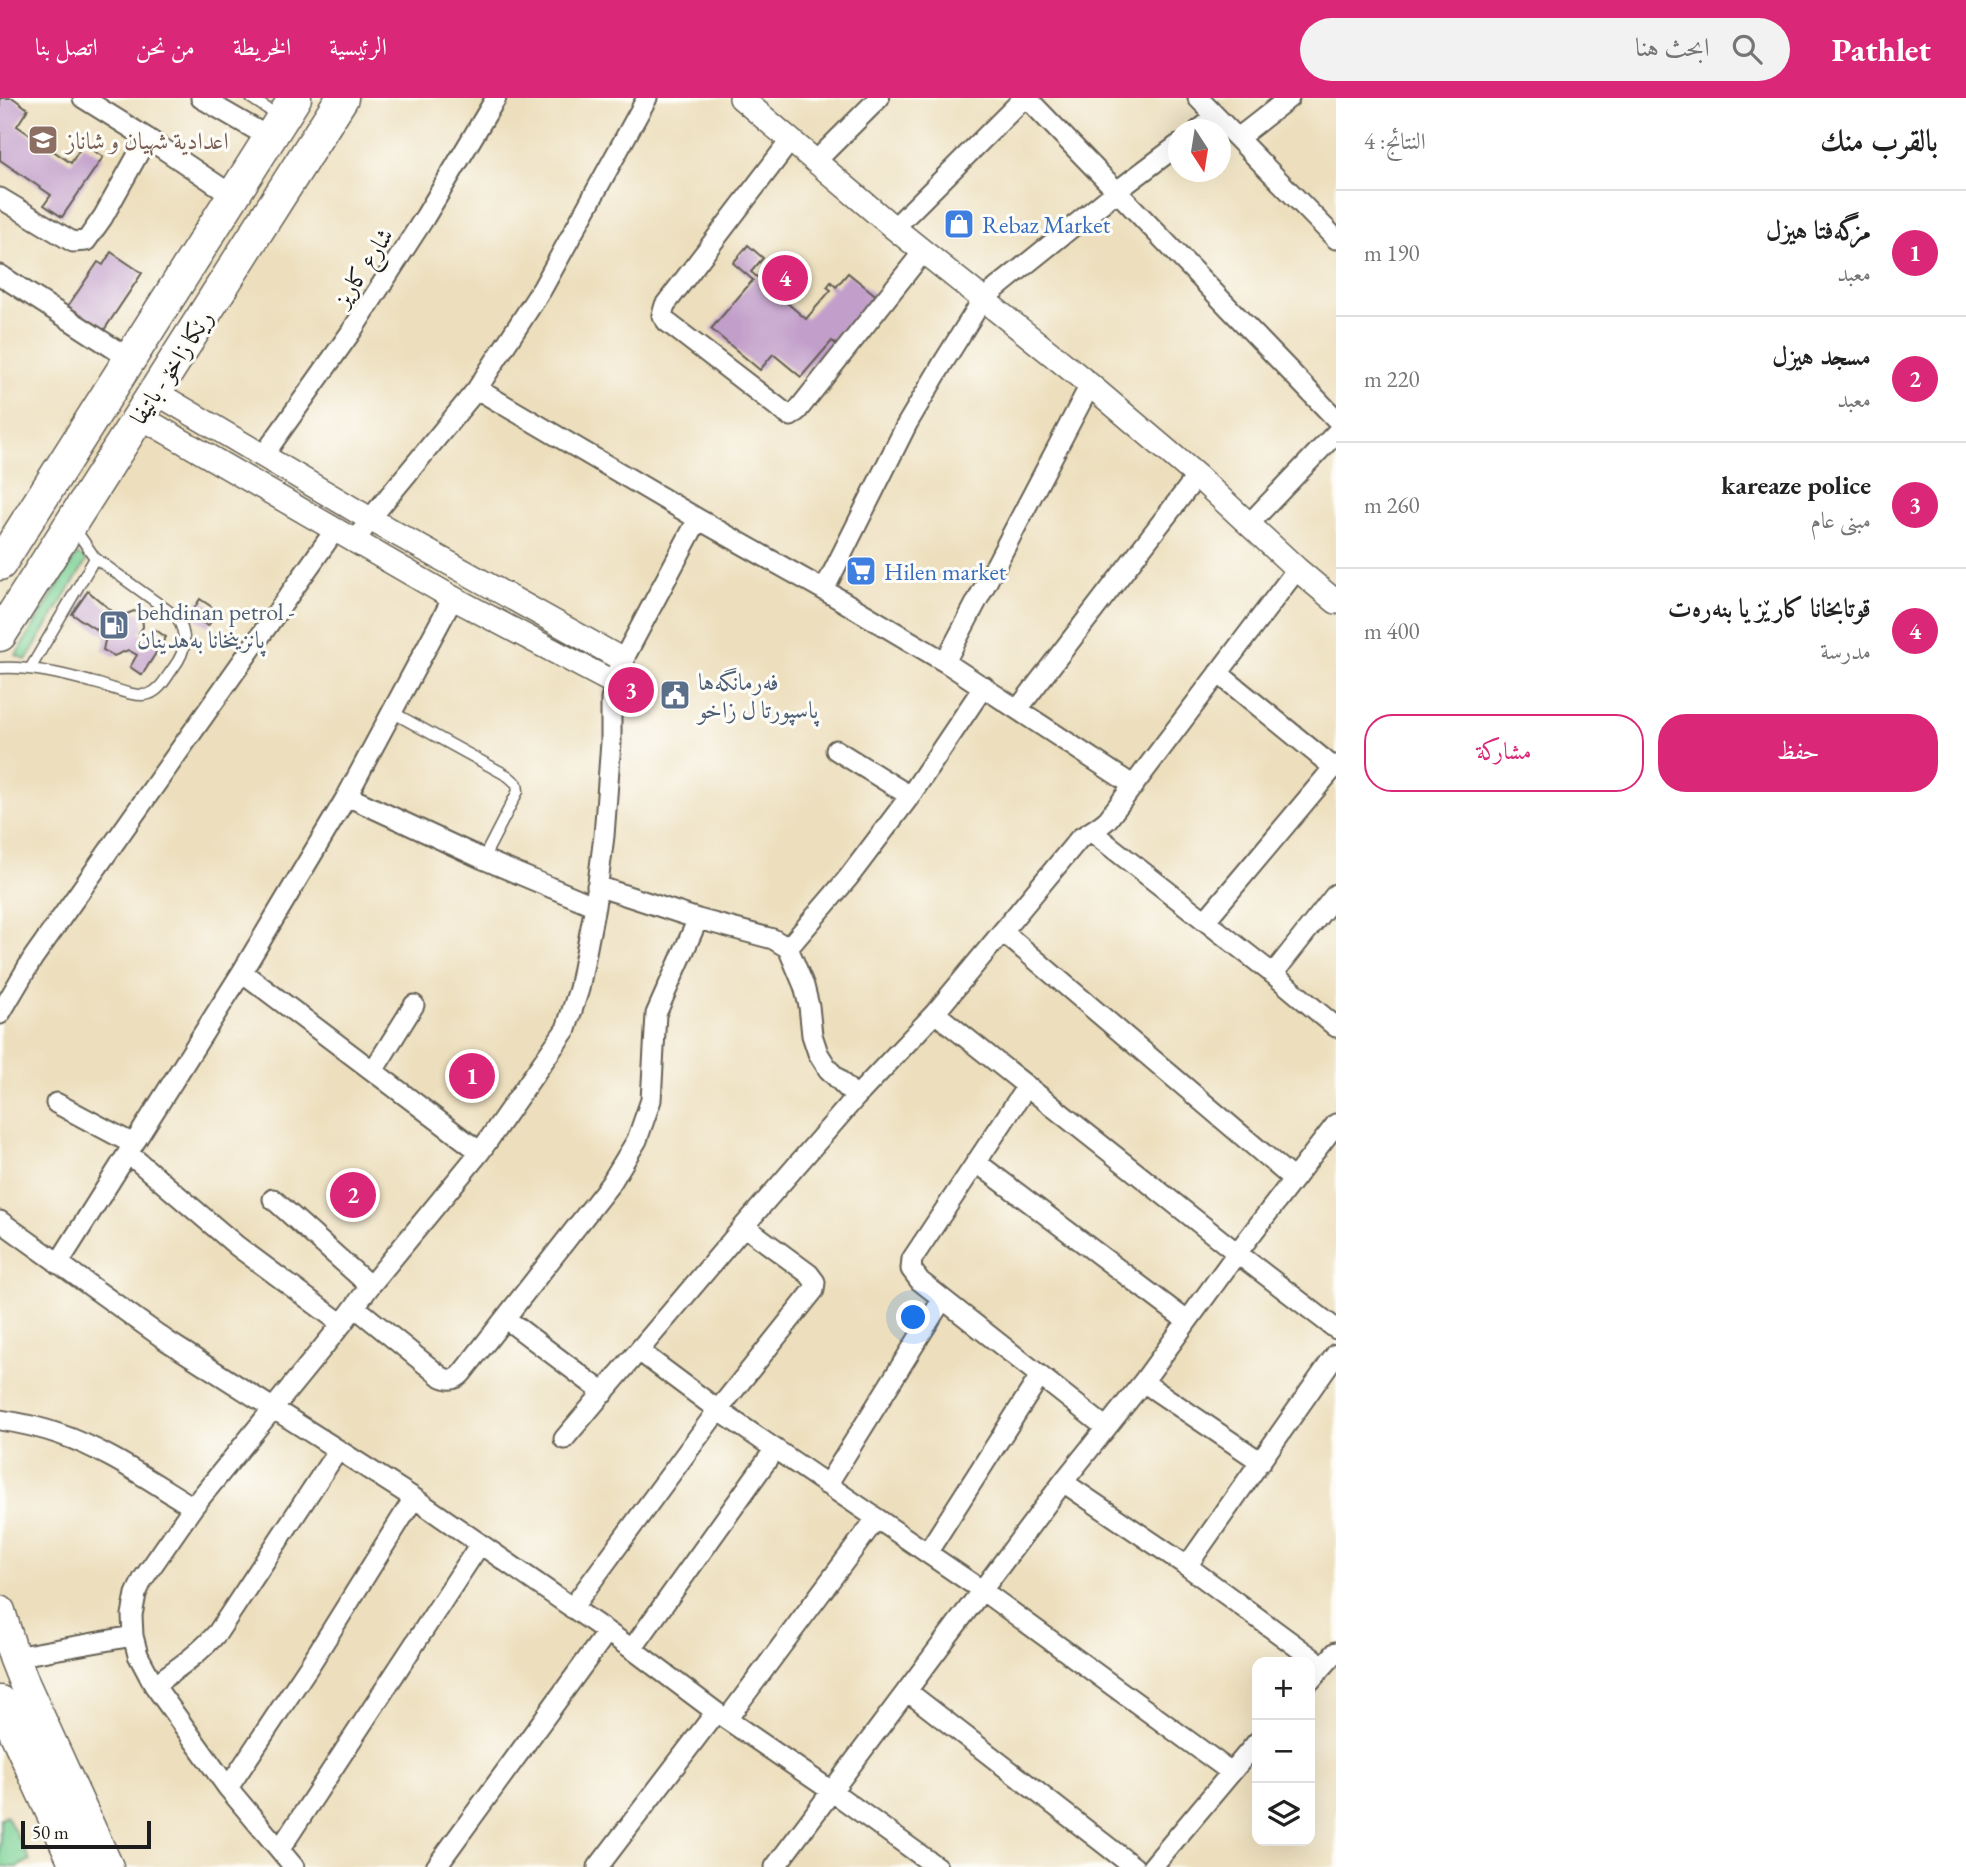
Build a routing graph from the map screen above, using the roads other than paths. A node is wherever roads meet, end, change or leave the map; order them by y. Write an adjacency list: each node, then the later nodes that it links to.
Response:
1 (201, 98): 13 (street)
2 (342, 98): 31 (highway, رێکا زاخۆ - باتیفا)
3 (496, 98): 34 (street, شارع كاريز)
4 (647, 98): 30 (street)
5 (741, 98): 17 (street)
6 (879, 98): 19 (street)
7 (1026, 98): 20 (street); 23 (street)
8 (1198, 98): 12 (street)
9 (1289, 98): 16 (street)
10 (254, 99): 13 (lane)
11 (79, 103): 15 (street)
12 (1216, 117): 14 (street); 16 (street)
13 (282, 118): 21 (highway, رێکا زاخۆ - باتیفا)
14 (1213, 119)
15 (147, 138): 21 (street); 22 (street)
16 (1238, 138): 24 (street)
17 (790, 141): 19 (street); 25 (street)
18 (1168, 153): 20 (street)
19 (815, 162): 23 (street)
20 (1117, 191): 27 (street); 32 (street)
21 (233, 195): 28 (highway, رێکا زاخۆ - باتیفا)
22 (0, 198)
23 (894, 228): 25 (street)
24 (1336, 239)
25 (923, 252): 27 (street)
26 (0, 275): 28 (street)
27 (984, 299): 29 (street); 44 (street)
28 (130, 359): 42 (highway, رێکا زاخۆ - باتیفا)
29 (1090, 385): 35 (street); 49 (street)
30 (477, 389): 36 (street); 37 (street)
31 (147, 404): 34 (street); 38 (highway, رێکا زاخۆ - باتیفا); 40 (street)
32 (1336, 419)
33 (1336, 433): 39 (street)
34 (263, 456): 36 (street)
35 (1197, 476): 39 (street); 55 (street)
36 (370, 519): 40 (street); 48 (street)
37 (698, 519): 44 (street); 48 (street)
38 (72, 524): 41 (lane); 47 (highway, رێکا زاخۆ - باتیفا)
39 (1249, 524): 43 (street)
40 (345, 536): 45 (street); 75 (street)
41 (95, 558): 51 (lane); 51 (lane)
42 (0, 564)
43 (1297, 569): 46 (street); 52 (street)
44 (824, 590): 49 (street)
45 (453, 598): 53 (street); 56 (street)
46 (1336, 602)
47 (0, 635)
48 (623, 660): 53 (street)
49 (945, 662): 54 (street)
50 (0, 668): 51 (lane)
51 (30, 670)
52 (1218, 673): 58 (street); 59 (street)
53 (614, 683): 64 (street)
54 (984, 687): 55 (street); 61 (street)
55 (1018, 709): 59 (street)
56 (392, 712): 60 (street); 63 (lane)
57 (836, 750): 61 (street)
58 (1334, 766): 68 (street)
59 (1134, 786): 62 (street)
60 (347, 796): 63 (street); 71 (street)
61 (910, 796): 70 (street)
62 (1092, 832): 68 (street); 69 (street)
63 (483, 859): 66 (street)
64 (597, 886): 66 (street); 67 (street)
65 (1336, 894): 72 (street)
66 (595, 906): 83 (street)
67 (698, 919): 70 (street); 94 (street)
68 (1205, 921): 72 (street)
69 (1003, 932): 74 (street); 85 (street)
70 (788, 948): 79 (street)
71 (242, 972): 77 (street); 82 (street)
72 (1273, 974): 76 (street)
73 (414, 1005): 77 (street)
74 (935, 1013): 78 (street); 79 (street)
75 (0, 1014)
76 (1336, 1027)
77 (373, 1071): 83 (street)
78 (1027, 1086): 84 (street); 89 (street)
79 (856, 1097): 88 (street)
80 (56, 1103): 82 (street)
81 (1336, 1124): 85 (street)
82 (131, 1149): 90 (street); 96 (street)
83 (480, 1152): 91 (street)
84 (976, 1162): 92 (street); 95 (street)
85 (1293, 1179): 89 (street)
86 (273, 1199): 91 (street)
87 (0, 1221): 90 (street)
88 (744, 1226): 98 (street); 104 (street)
89 (1237, 1253): 95 (street); 97 (street)
90 (58, 1264): 103 (street)
91 (370, 1286): 93 (street)
92 (942, 1300): 100 (street); 112 (street)
93 (355, 1307): 94 (street); 96 (street)
94 (505, 1318): 102 (street)
95 (1187, 1321): 101 (street)
96 (342, 1324): 103 (street)
97 (1336, 1329)
98 (639, 1351): 102 (street); 104 (street)
99 (1336, 1354): 110 (street)
100 (1040, 1376): 106 (street); 117 (street)
101 (1143, 1382): 106 (street); 110 (street)
102 (604, 1393): 107 (street)
103 (273, 1409): 109 (street); 114 (street)
104 (718, 1410): 108 (street); 120 (street)
105 (0, 1420): 114 (street)
106 (1105, 1427): 111 (street)
107 (564, 1439)
108 (775, 1449): 112 (street); 124 (street)
109 (338, 1450): 113 (street); 127 (street)
110 (1261, 1462): 118 (street)
111 (1063, 1482): 118 (street); 119 (street)
112 (827, 1485): 115 (street)
113 (414, 1498): 116 (street); 133 (street)
114 (193, 1507): 123 (street)
115 (876, 1519): 117 (street); 130 (street)
116 (480, 1544): 120 (street); 135 (street)
117 (927, 1553): 119 (street)
118 (1187, 1566): 126 (street)
119 (983, 1591): 128 (street); 132 (street)
120 (572, 1608): 122 (street)
121 (0, 1611): 125 (main road)
122 (607, 1632): 124 (street); 139 (street)
123 (133, 1636): 125 (street); 127 (street)
124 (632, 1649): 130 (street)
125 (14, 1657): 137 (main road)
126 (1323, 1666)
127 (154, 1685): 133 (street)
128 (907, 1691): 134 (street); 143 (street)
129 (0, 1701): 136 (main road)
130 (722, 1716): 134 (street); 140 (street)
131 (1252, 1748): 132 (street)
132 (1231, 1772): 144 (street)
133 (228, 1788): 135 (street)
134 (833, 1792): 141 (street); 142 (street)
135 (280, 1849): 138 (street)
136 (76, 1867)
137 (108, 1867)
138 (294, 1867)
139 (436, 1867)
140 (598, 1867)
141 (775, 1867)
142 (937, 1867)
143 (1134, 1867)
144 (1152, 1867)

